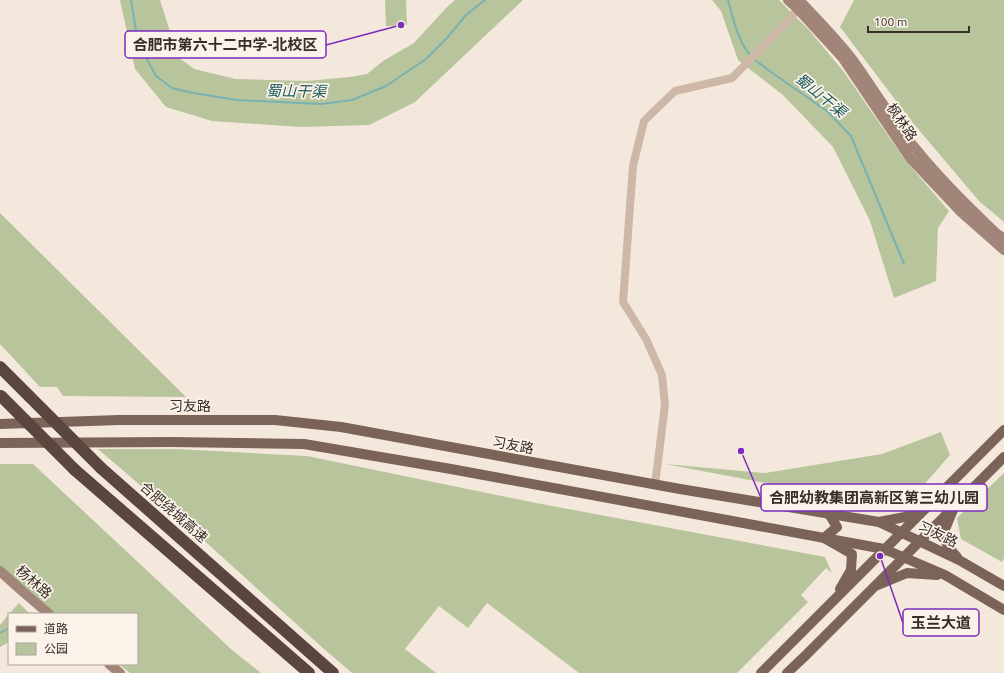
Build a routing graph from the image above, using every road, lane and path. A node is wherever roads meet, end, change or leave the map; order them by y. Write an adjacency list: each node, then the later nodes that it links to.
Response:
1 (788, 0): 2 (main road, 枫林路)
2 (800, 4): 3 (main road, 枫林路); 4 (main road, 枫林路); 11 (street)
3 (1004, 238)
4 (1004, 250)
5 (0, 368): 35 (highway, 合肥绕城高速, bridge)
6 (0, 396): 34 (highway, bridge)
7 (0, 424): 11 (main road, 习友路)
8 (1004, 430): 12 (main road)
9 (0, 443): 18 (main road)
10 (1004, 457): 13 (main road)
11 (655, 484): 15 (main road, 习友路)
12 (940, 494): 13 (main road); 14 (main road)
13 (955, 505): 19 (main road); 22 (main road)
14 (929, 506): 16 (main road); 17 (main road)
15 (829, 514): 16 (main road, 习友路); 18 (main road)
16 (879, 522): 17 (main road, 习友路)
17 (902, 533): 19 (main road, 习友路); 20 (main road)
18 (824, 538): 20 (main road); 28 (main road)
19 (920, 541): 21 (main road); 22 (main road, 习友路)
20 (884, 549): 21 (main road); 27 (main road)
21 (903, 558): 24 (main road); 26 (main road)
22 (959, 560): 25 (main road, 习友路)
23 (0, 571): 31 (main road, 杨林路)
24 (946, 576): 26 (main road); 30 (main road)
25 (1004, 586)
26 (874, 587): 29 (main road)
27 (845, 589): 28 (main road); 29 (main road)
28 (832, 602): 36 (main road)
29 (858, 603): 37 (main road)
30 (1004, 610)
31 (48, 613)
32 (110, 665): 33 (main road)
33 (120, 673)
34 (309, 673)
35 (333, 673)
36 (761, 673)
37 (787, 673)

